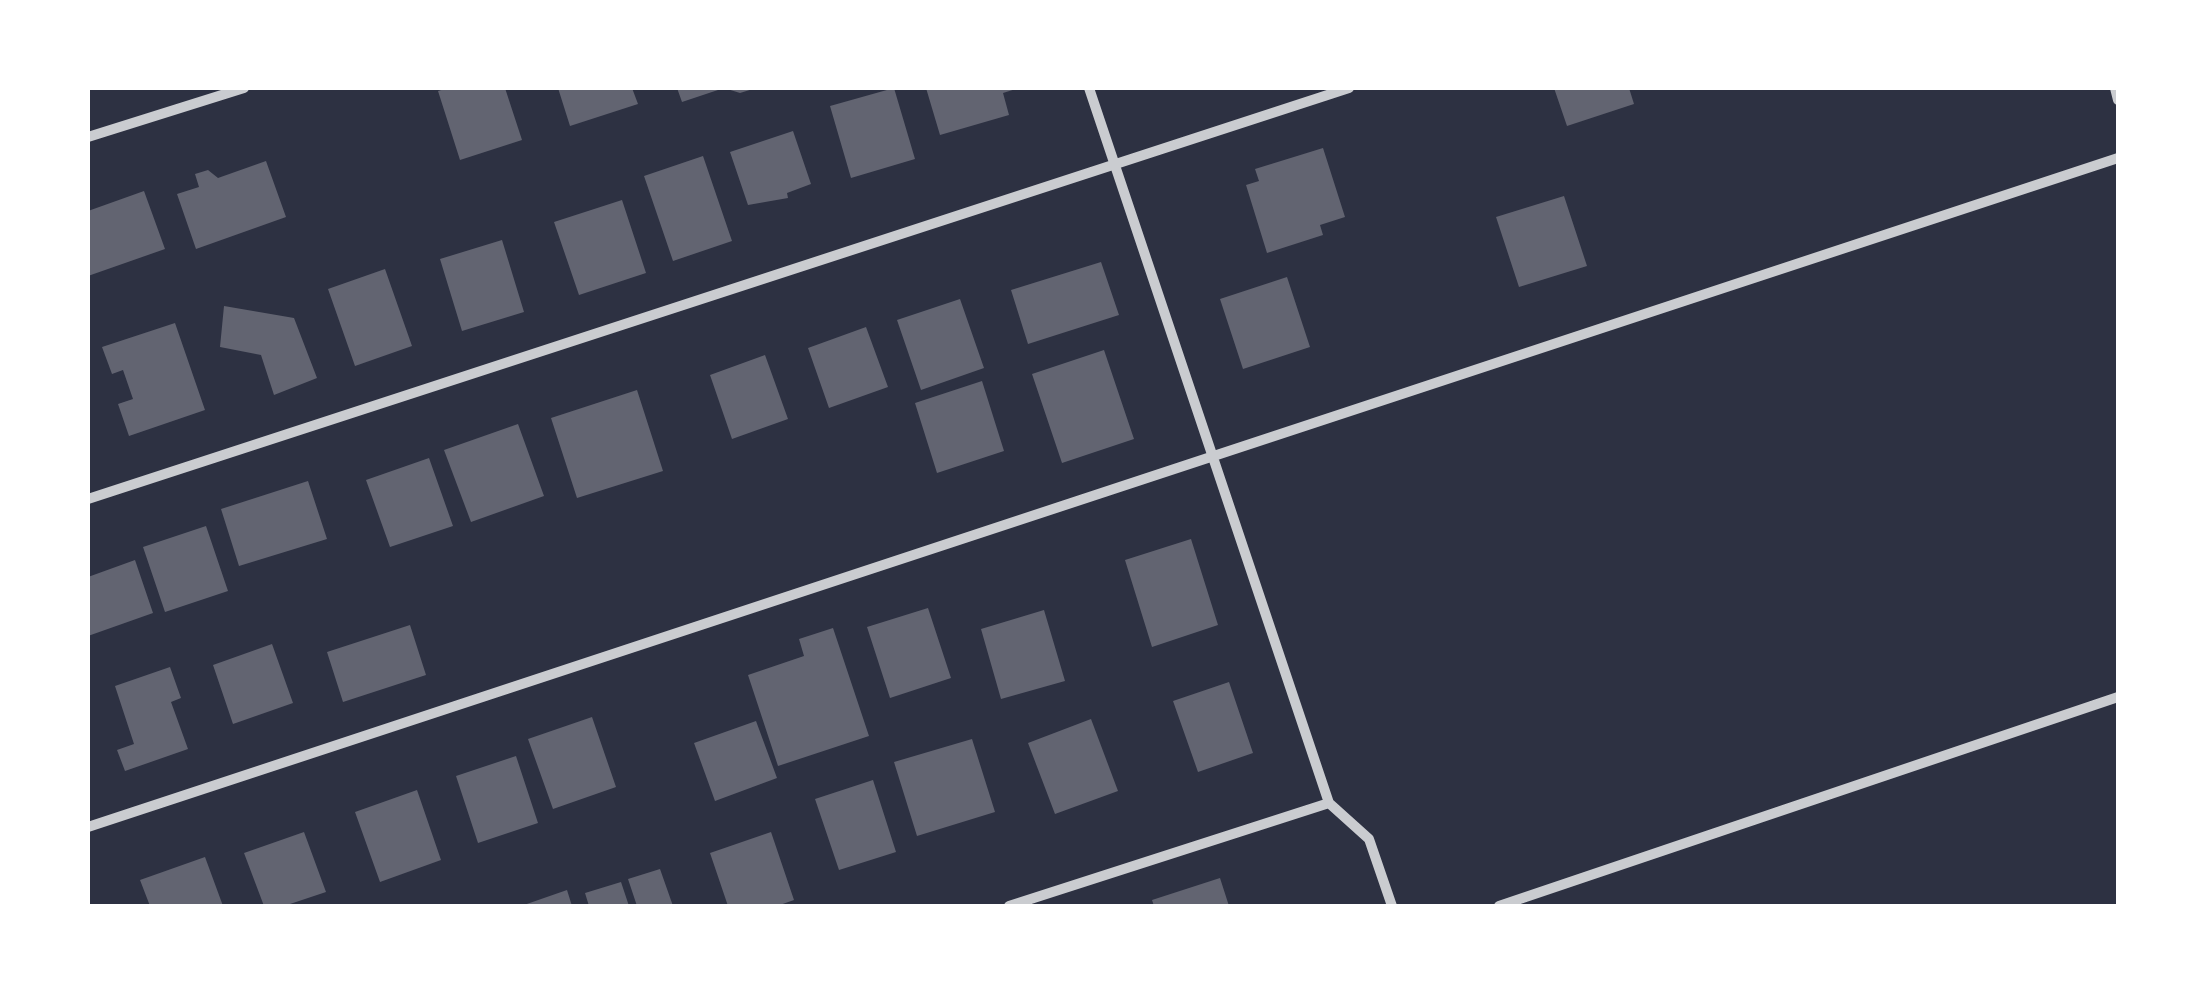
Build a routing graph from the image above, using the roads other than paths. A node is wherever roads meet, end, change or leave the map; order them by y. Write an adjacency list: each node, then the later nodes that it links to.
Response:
1 (244, 88): 6 (street)
2 (1089, 88): 8 (street)
3 (1350, 88): 8 (street)
4 (2115, 88): 5 (street)
5 (2118, 100)
6 (88, 136)
7 (2118, 158): 9 (street)
8 (1115, 166): 9 (street); 10 (street)
9 (1212, 454): 12 (street); 13 (street)
10 (88, 499)
11 (2118, 698): 16 (street)
12 (1329, 803): 14 (street); 15 (street)
13 (88, 828)
14 (1008, 906)
15 (1392, 906)
16 (1499, 906)

